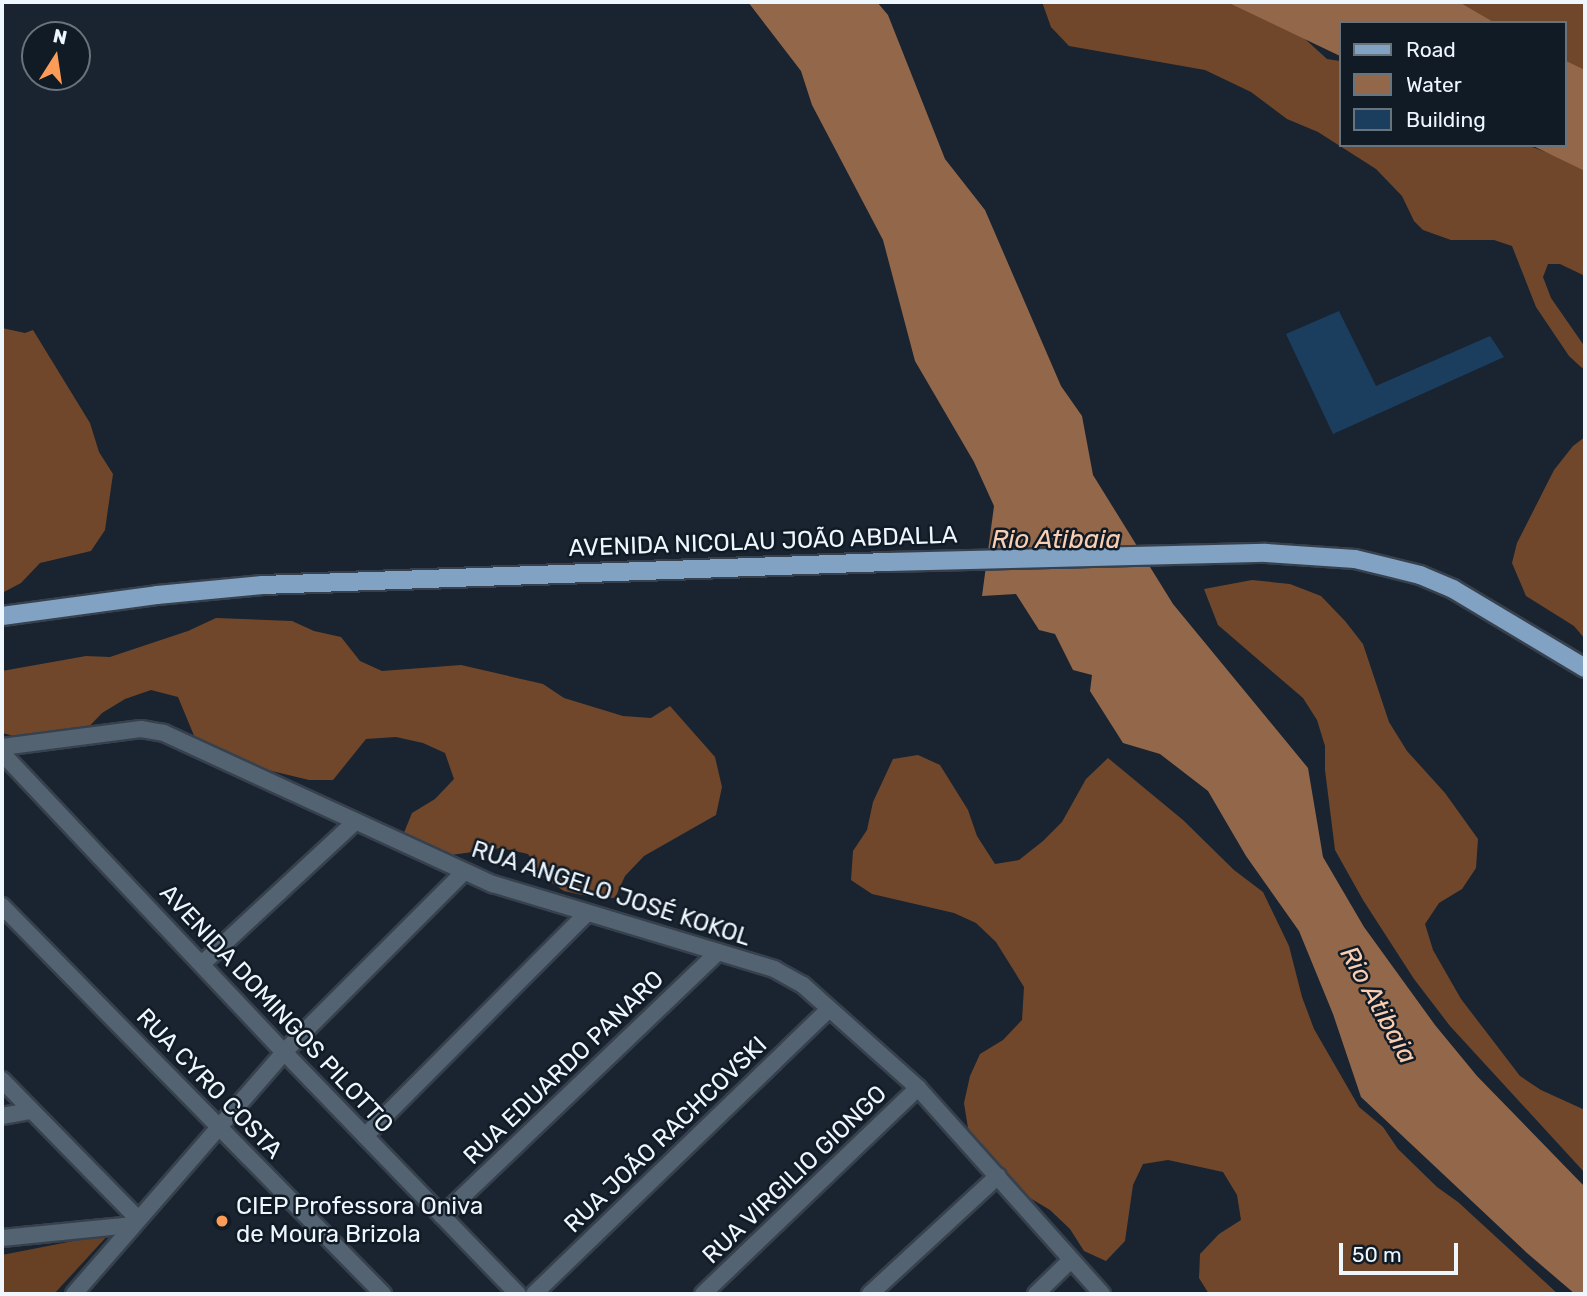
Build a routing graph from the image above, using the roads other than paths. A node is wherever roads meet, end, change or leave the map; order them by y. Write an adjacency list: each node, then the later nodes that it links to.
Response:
1 (2, 616): 2 (main road, AVENIDA NICOLAU JOÃO ABDALLA)
2 (1585, 668)
3 (2, 747): 5 (street, RUA ANGELO JOSÉ KOKOL)
4 (2, 753): 10 (street, AVENIDA DOMINGOS PILOTTO)
5 (355, 822): 6 (street, RUA ANGELO JOSÉ KOKOL); 10 (street)
6 (464, 872): 8 (street, RUA ANGELO JOSÉ KOKOL); 12 (street)
7 (2, 906): 17 (street, RUA CYRO COSTA)
8 (587, 912): 9 (street, RUA ANGELO JOSÉ KOKOL); 18 (street)
9 (718, 952): 11 (street, RUA ANGELO JOSÉ KOKOL); 20 (street, RUA EDUARDO PANARO)
10 (202, 964): 12 (street, AVENIDA DOMINGOS PILOTTO)
11 (829, 1009): 14 (street, RUA ANGELO JOSÉ KOKOL); 27 (street, RUA JOÃO RACHCOVSKI)
12 (284, 1052): 17 (street); 18 (street, AVENIDA DOMINGOS PILOTTO)
13 (2, 1080): 15 (street)
14 (918, 1088): 19 (street, RUA ANGELO JOSÉ KOKOL); 28 (street, RUA VIRGILIO GIONGO)
15 (32, 1111): 16 (street); 21 (street)
16 (2, 1116)
17 (219, 1125): 21 (street); 25 (street, RUA CYRO COSTA)
18 (365, 1136): 20 (street, AVENIDA DOMINGOS PILOTTO)
19 (998, 1176): 23 (street, RUA ANGELO JOSÉ KOKOL); 29 (street)
20 (442, 1216): 26 (street, AVENIDA DOMINGOS PILOTTO)
21 (136, 1222): 22 (street); 24 (street)
22 (2, 1238)
23 (1072, 1260): 30 (street); 31 (street, RUA ANGELO JOSÉ KOKOL)
24 (74, 1294)
25 (383, 1294)
26 (518, 1294)
27 (534, 1294)
28 (704, 1294)
29 (870, 1294)
30 (1036, 1294)
31 (1102, 1294)

